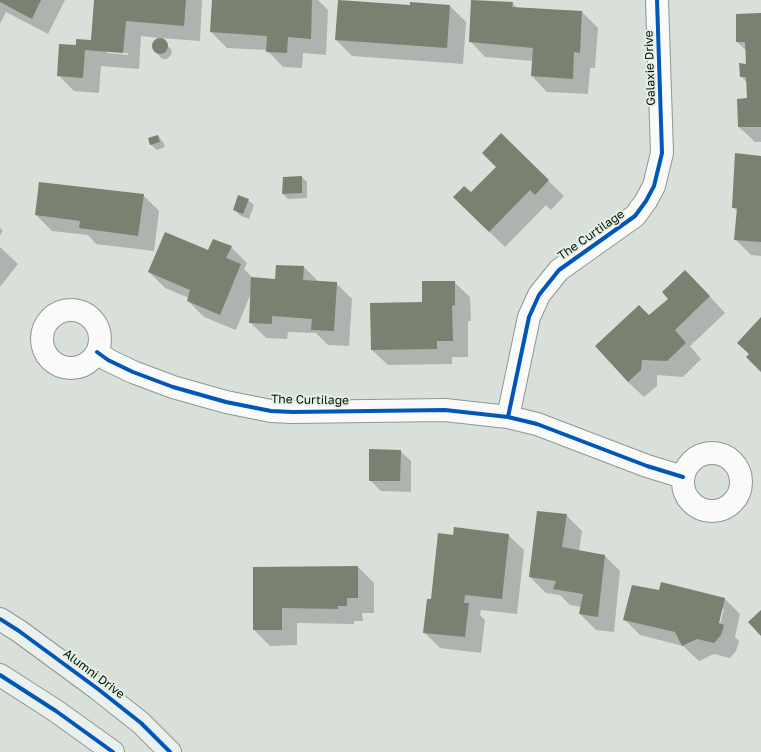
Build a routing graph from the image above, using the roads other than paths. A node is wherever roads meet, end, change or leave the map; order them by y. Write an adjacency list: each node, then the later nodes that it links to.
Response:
1 (657, 0): 2 (street, Galaxie Drive)
2 (662, 136): 4 (street, The Curtilage)
3 (98, 352): 4 (street, The Curtilage)
4 (508, 417): 5 (street, The Curtilage)
5 (683, 477)
6 (0, 620): 9 (main road, Alumni Drive)
7 (0, 675): 8 (main road)
8 (112, 752)
9 (170, 752)

